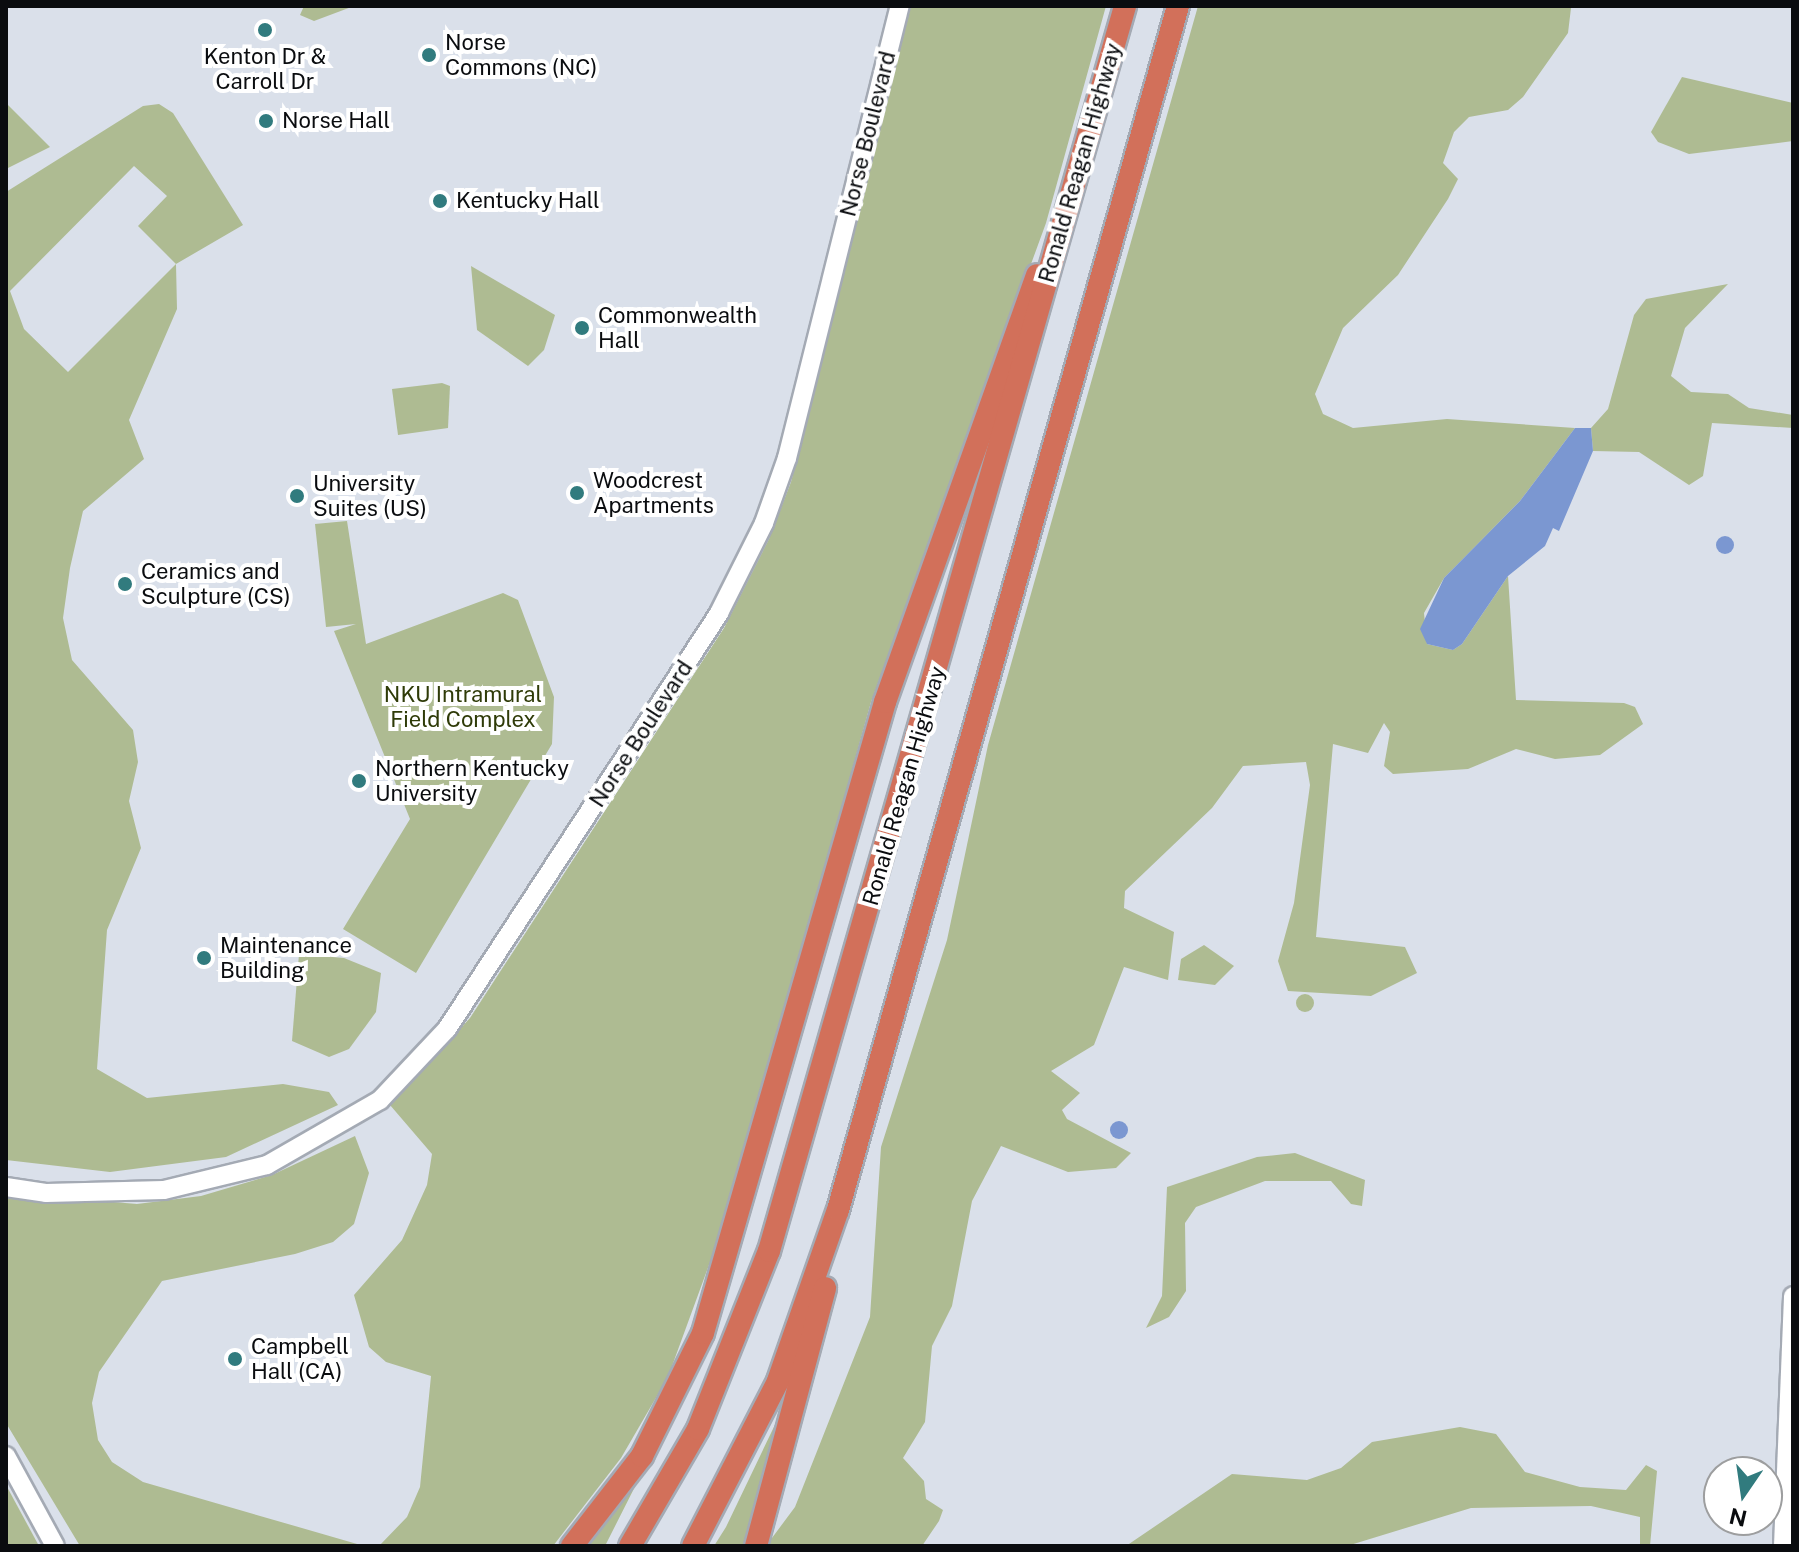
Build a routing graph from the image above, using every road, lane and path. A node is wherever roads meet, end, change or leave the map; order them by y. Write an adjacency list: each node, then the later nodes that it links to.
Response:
1 (900, 6): 7 (street, Norse Boulevard)
2 (1125, 6): 4 (highway, Ronald Reagan Highway)
3 (1178, 6): 8 (highway)
4 (1068, 208): 12 (highway); 13 (highway, Ronald Reagan Highway)
5 (6, 1174): 7 (street, Norse Boulevard)
6 (6, 1187): 7 (street, Norse Boulevard)
7 (72, 1191)
8 (838, 1210): 14 (highway); 15 (highway)
9 (1793, 1296): 16 (street)
10 (6, 1456): 11 (street)
11 (55, 1546)
12 (572, 1546)
13 (630, 1546)
14 (693, 1546)
15 (756, 1546)
16 (1783, 1546)

